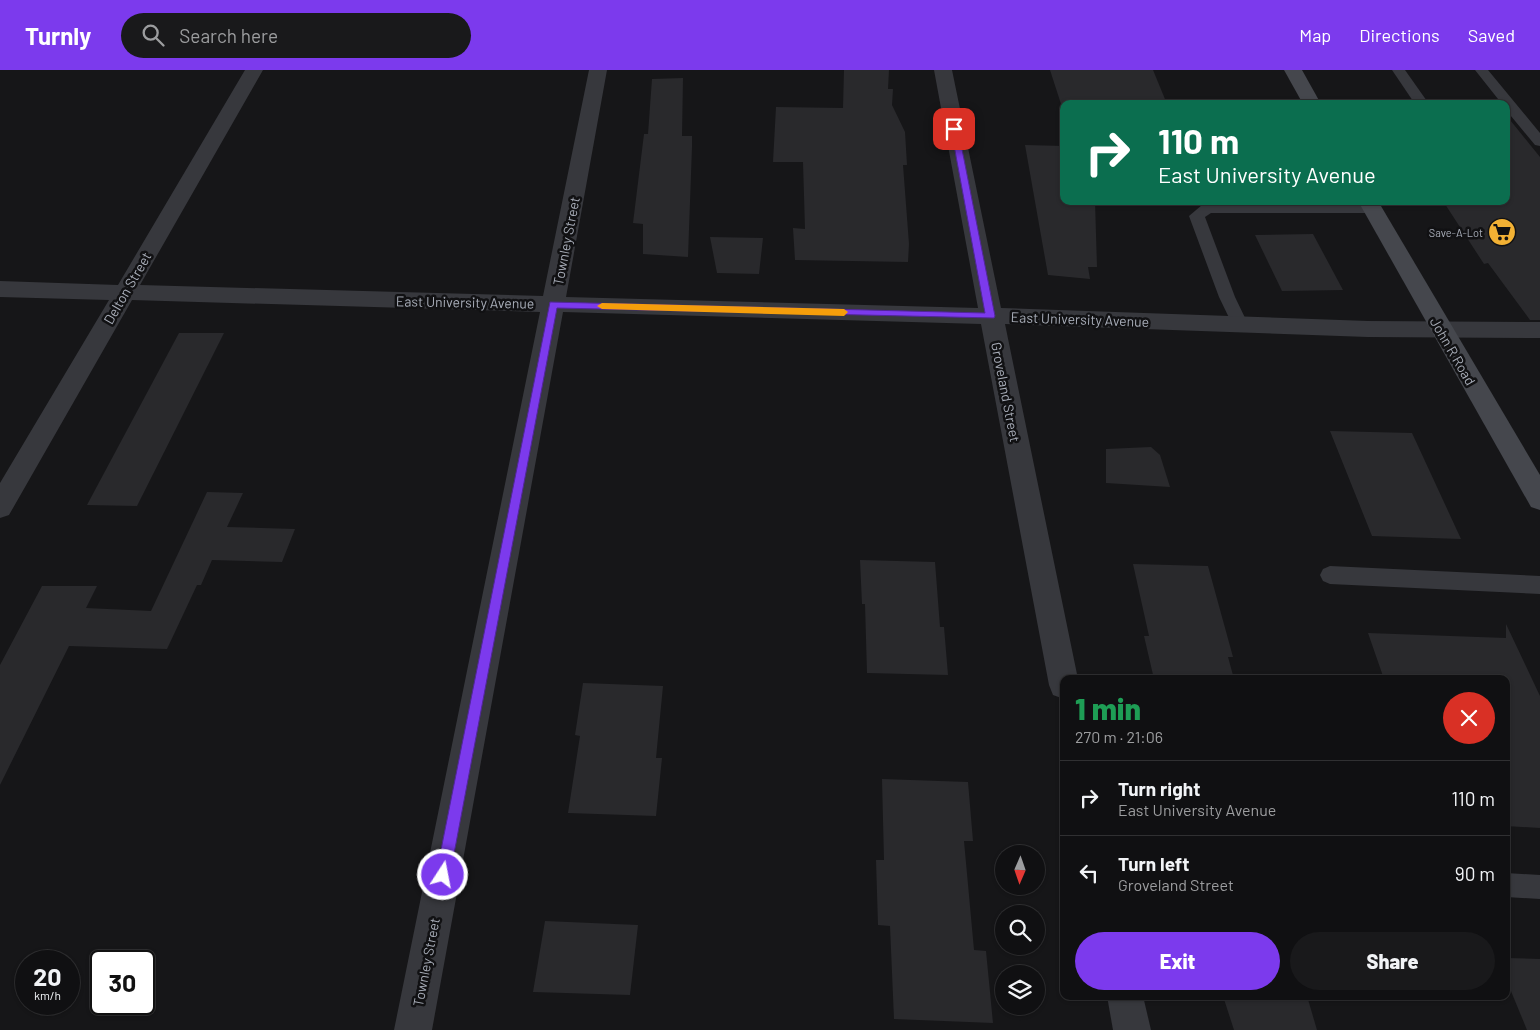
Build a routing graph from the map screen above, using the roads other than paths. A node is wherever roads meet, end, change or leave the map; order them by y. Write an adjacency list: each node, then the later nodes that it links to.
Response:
1 (254, 70): 14 (street, Delton Street)
2 (598, 70): 15 (street, Townley Street)
3 (943, 70): 16 (street, Groveland Street)
4 (1293, 70): 7 (main road)
5 (1398, 70): 8 (lane)
6 (1482, 70): 9 (lane)
7 (1310, 100)
8 (1419, 100)
9 (1506, 100)
10 (1510, 105): 11 (lane)
11 (1540, 142)
12 (1370, 205): 17 (lane); 18 (main road, John R Road)
13 (0, 289): 14 (street, East University Avenue)
14 (124, 293): 15 (street, East University Avenue); 21 (street, Delton Street)
15 (553, 304): 16 (street, East University Avenue); 28 (street, Townley Street)
16 (991, 316): 17 (street, East University Avenue); 24 (street, Groveland Street)
17 (1240, 324): 18 (street, East University Avenue)
18 (1440, 330): 19 (street, East University Avenue); 20 (main road, John R Road)
19 (1540, 330)
20 (1540, 499)
21 (0, 507)
22 (1330, 575): 23 (lane)
23 (1540, 585)
24 (1062, 675)
25 (1510, 884): 26 (lane)
26 (1540, 887)
27 (1126, 1000): 29 (street)
28 (413, 1030)
29 (1132, 1030)

